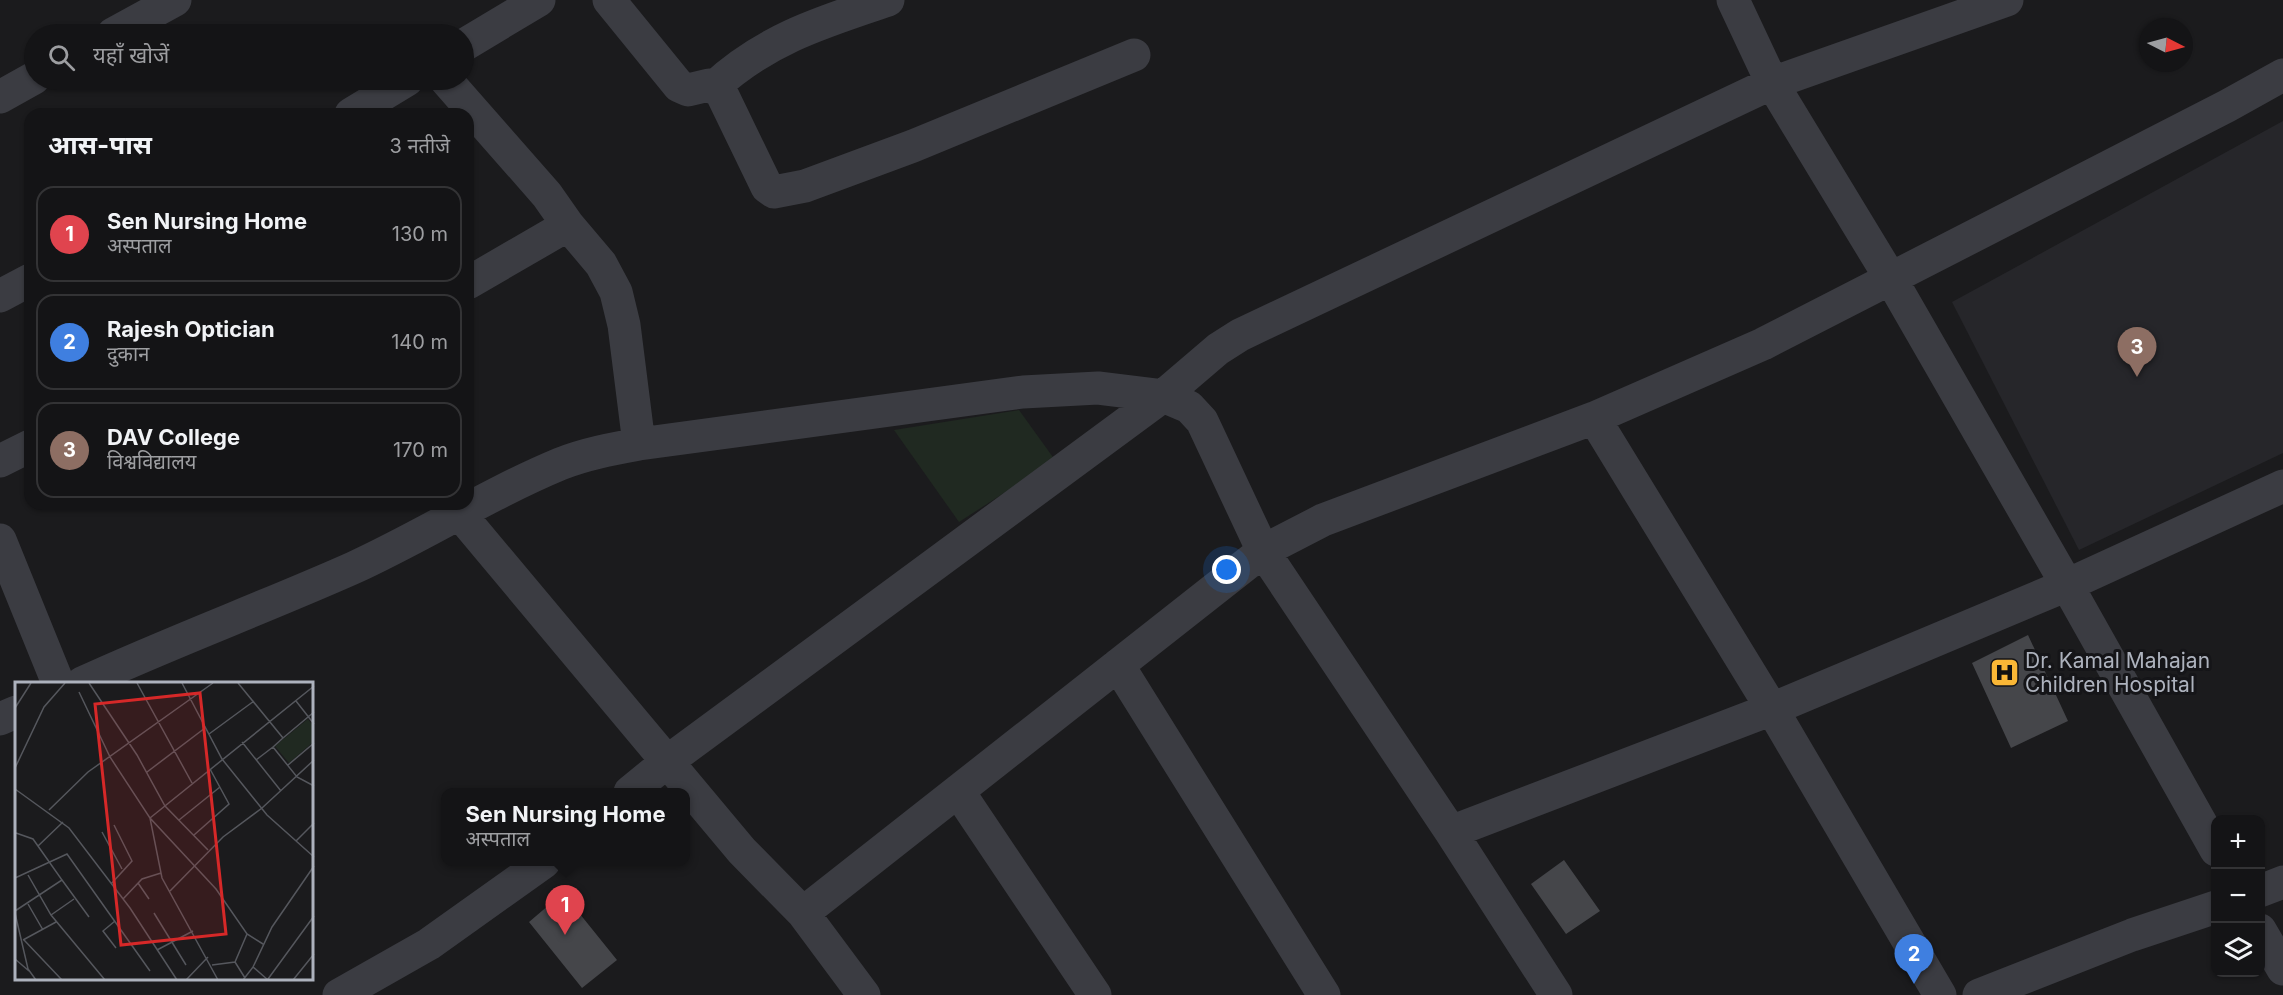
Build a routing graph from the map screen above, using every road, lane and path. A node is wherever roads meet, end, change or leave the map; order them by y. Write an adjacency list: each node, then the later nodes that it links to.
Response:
1 (175, 0): 7 (street)
2 (539, 0): 8 (street)
3 (609, 0): 13 (street)
4 (888, 0): 13 (street)
5 (1733, 0): 11 (street)
6 (2007, 0): 11 (street)
7 (131, 24)
8 (474, 39)
9 (1134, 55): 13 (street)
10 (2283, 75): 21 (street)
11 (1772, 83): 21 (street); 25 (street)
12 (24, 84): 16 (street)
13 (714, 87)
14 (391, 90): 17 (street)
15 (455, 90): 18 (street)
16 (0, 97)
17 (361, 108)
18 (470, 108)
19 (474, 112): 20 (street)
20 (568, 225): 22 (street); 27 (street)
21 (1891, 279): 26 (street); 36 (street)
22 (474, 280)
23 (24, 283): 24 (street)
24 (0, 296)
25 (1163, 396): 27 (street); 35 (street); 43 (street)
26 (1594, 417): 35 (street); 40 (street)
27 (639, 444): 31 (street)
28 (24, 449): 29 (street)
29 (0, 461)
30 (2283, 486): 36 (street)
31 (474, 506)
32 (465, 510): 33 (street)
33 (459, 513): 39 (street); 43 (street)
34 (0, 540): 38 (street)
35 (1263, 551): 37 (street); 46 (street)
36 (2067, 585): 40 (street); 47 (street)
37 (1118, 665): 45 (street); 58 (street)
38 (58, 682)
39 (84, 682)
40 (1772, 709): 46 (street); 60 (street)
41 (15, 712): 42 (street)
42 (0, 719)
43 (668, 761): 44 (street); 52 (street)
44 (635, 788)
45 (958, 791): 52 (street); 57 (street)
46 (1451, 832): 59 (street)
47 (2211, 841)
48 (537, 866): 55 (street)
49 (2283, 882): 50 (street)
50 (2265, 889)
51 (2211, 909): 61 (street)
52 (803, 913): 56 (street)
53 (2265, 938): 54 (street)
54 (2283, 969)
55 (339, 995)
56 (864, 995)
57 (1095, 995)
58 (1324, 995)
59 (1556, 995)
60 (1940, 995)
61 (1979, 995)

